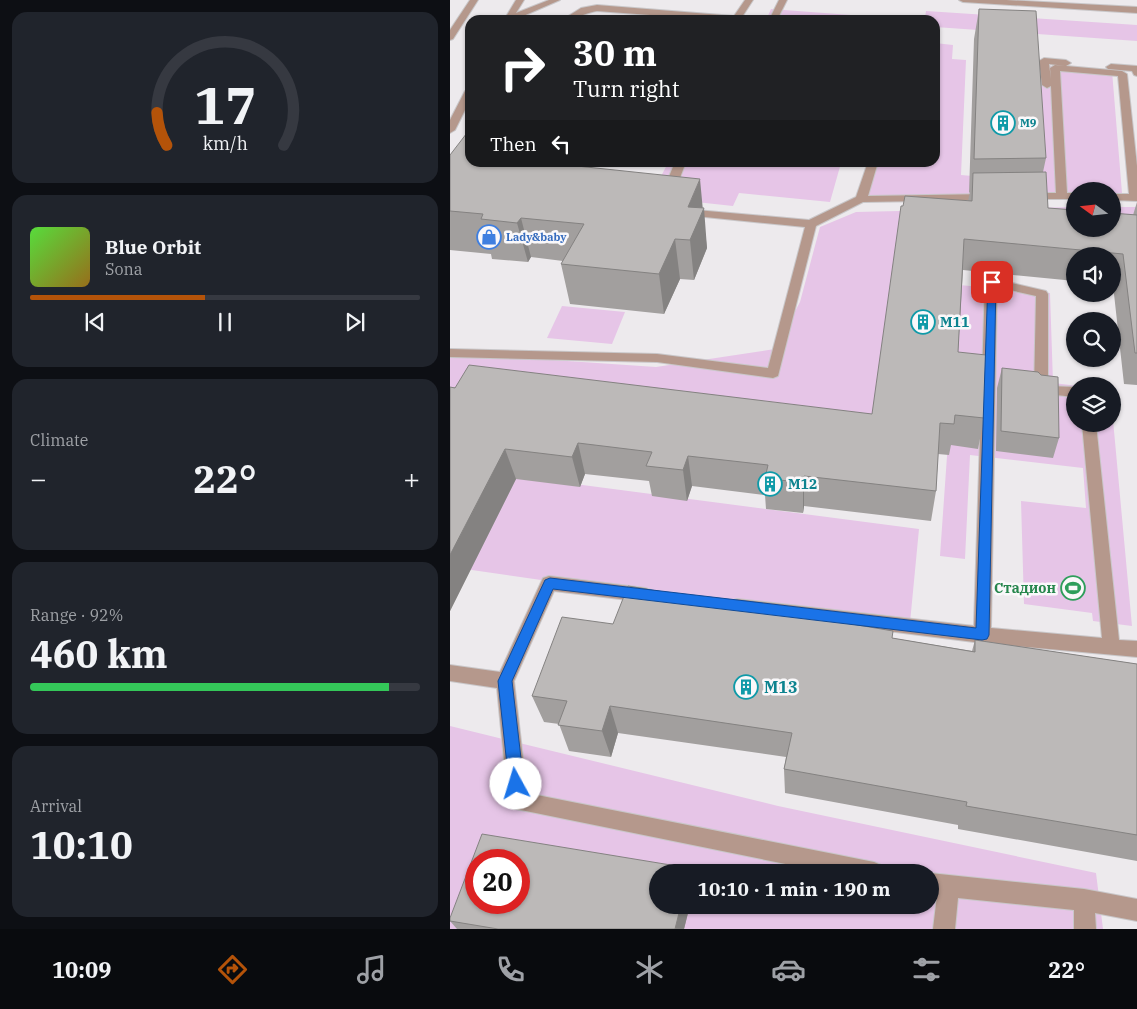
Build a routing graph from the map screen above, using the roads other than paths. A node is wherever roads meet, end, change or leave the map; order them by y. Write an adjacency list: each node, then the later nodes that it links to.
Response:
1 (474, 0): 14 (street)
2 (520, 0): 8 (street)
3 (556, 0): 9 (street)
4 (748, 0): 12 (street)
5 (783, 0): 13 (street)
6 (962, 0): 7 (street)
7 (1137, 10)
8 (511, 15)
9 (520, 15)
10 (575, 15): 11 (street)
11 (678, 15)
12 (739, 15)
13 (776, 15)
14 (450, 37)
15 (1137, 73): 20 (street)
16 (465, 102): 17 (street)
17 (450, 130)
18 (679, 167): 25 (street)
19 (871, 167): 24 (street)
20 (1062, 196): 21 (street); 23 (street); 24 (street)
21 (1066, 196)
22 (1121, 197): 23 (street)
23 (1136, 197)
24 (861, 199): 25 (street)
25 (811, 224): 26 (street)
26 (450, 353)
27 (1066, 391): 31 (street)
28 (1090, 432): 32 (street)
29 (658, 596): 35 (street)
30 (717, 603): 31 (street)
31 (982, 635): 32 (street)
32 (1110, 645): 33 (street)
33 (1137, 649)
34 (450, 673): 35 (street)
35 (505, 681): 36 (street)
36 (834, 864)
37 (939, 885): 38 (street); 40 (street)
38 (1084, 900): 39 (street); 41 (street)
39 (1137, 910)
40 (944, 929)
41 (1085, 929)

